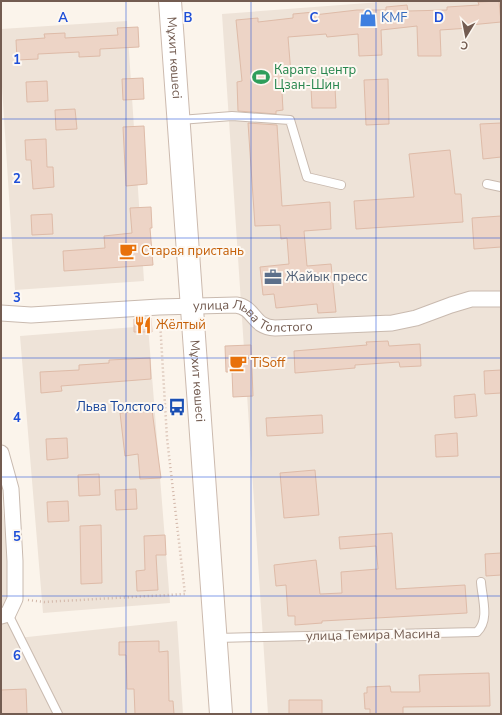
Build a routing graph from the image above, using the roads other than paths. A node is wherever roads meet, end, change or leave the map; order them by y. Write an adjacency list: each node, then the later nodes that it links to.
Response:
1 (170, 1): 2 (street, Мұхит көшесі)
2 (177, 120): 4 (lane); 7 (street, Мұхит көшесі)
3 (488, 184): 5 (lane)
4 (341, 185)
5 (501, 187)
6 (501, 299): 7 (street, улица Льва Толстого)
7 (192, 306): 8 (street, улица Льва Толстого); 12 (street, Мұхит көшесі)
8 (1, 313)
9 (1, 456): 11 (street)
10 (481, 582): 12 (lane, улица Темира Масина)
11 (4, 615): 13 (lane)
12 (214, 638): 14 (street, Мұхит көшесі)
13 (58, 714)
14 (221, 714)

